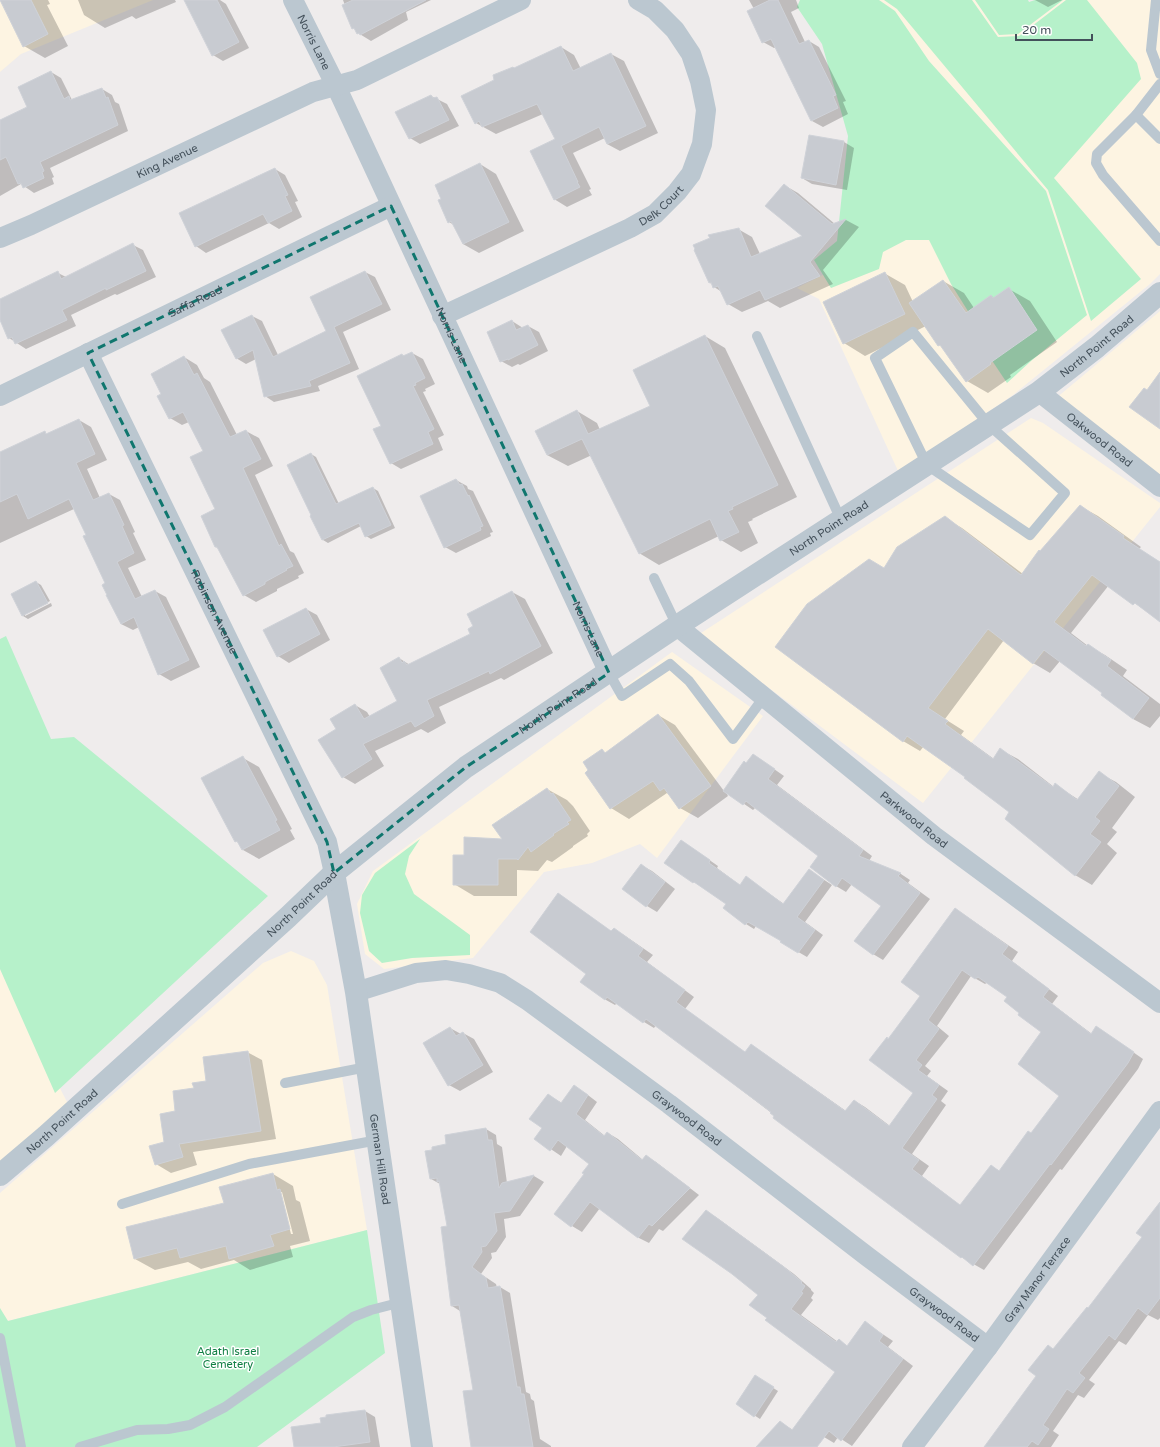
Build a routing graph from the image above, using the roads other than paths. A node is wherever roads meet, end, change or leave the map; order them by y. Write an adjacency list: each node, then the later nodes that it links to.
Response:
1 (293, 0): 7 (street, Norris Lane)
2 (521, 0): 7 (street)
3 (638, 0): 14 (street, Delk Court)
4 (1156, 0): 5 (lane)
5 (1160, 74)
6 (1160, 84): 8 (lane)
7 (336, 86): 10 (street, Norris Lane); 11 (street, King Avenue)
8 (1136, 114): 9 (lane); 12 (lane)
9 (1160, 139)
10 (391, 206): 14 (street, Norris Lane); 16 (street, Saffa Road)
11 (0, 238)
12 (1160, 241)
13 (1160, 293): 17 (street, North Point Road)
14 (442, 316): 25 (street, Norris Lane)
15 (757, 336): 22 (lane)
16 (88, 353): 18 (street, Saffa Road); 27 (street, Robinson Avenue)
17 (1039, 392): 19 (street, North Point Road); 21 (street, Oakwood Road)
18 (0, 396)
19 (989, 424): 20 (street, North Point Road); 20 (lane); 20 (lane)
20 (927, 465): 22 (street, North Point Road)
21 (1160, 487)
22 (841, 520): 24 (street, North Point Road)
23 (654, 578): 24 (lane)
24 (677, 626): 25 (street, North Point Road); 26 (street, Parkwood Road)
25 (609, 672): 26 (lane); 27 (street, North Point Road)
26 (764, 697): 29 (street, Parkwood Road)
27 (334, 872): 28 (street, German Hill Road); 34 (street, North Point Road)
28 (356, 992): 30 (street, German Hill Road); 38 (street, Graywood Road)
29 (1160, 1003)
30 (367, 1067): 31 (lane); 33 (street, German Hill Road)
31 (285, 1083)
32 (1160, 1111): 38 (street, Gray Manor Terrace)
33 (378, 1140): 35 (lane); 36 (street, German Hill Road)
34 (0, 1175)
35 (122, 1204)
36 (402, 1302): 40 (lane); 41 (street, German Hill Road)
37 (0, 1338): 39 (lane)
38 (988, 1347): 42 (street, Gray Manor Terrace)
39 (21, 1447)
40 (80, 1447)
41 (422, 1447)
42 (912, 1447)

